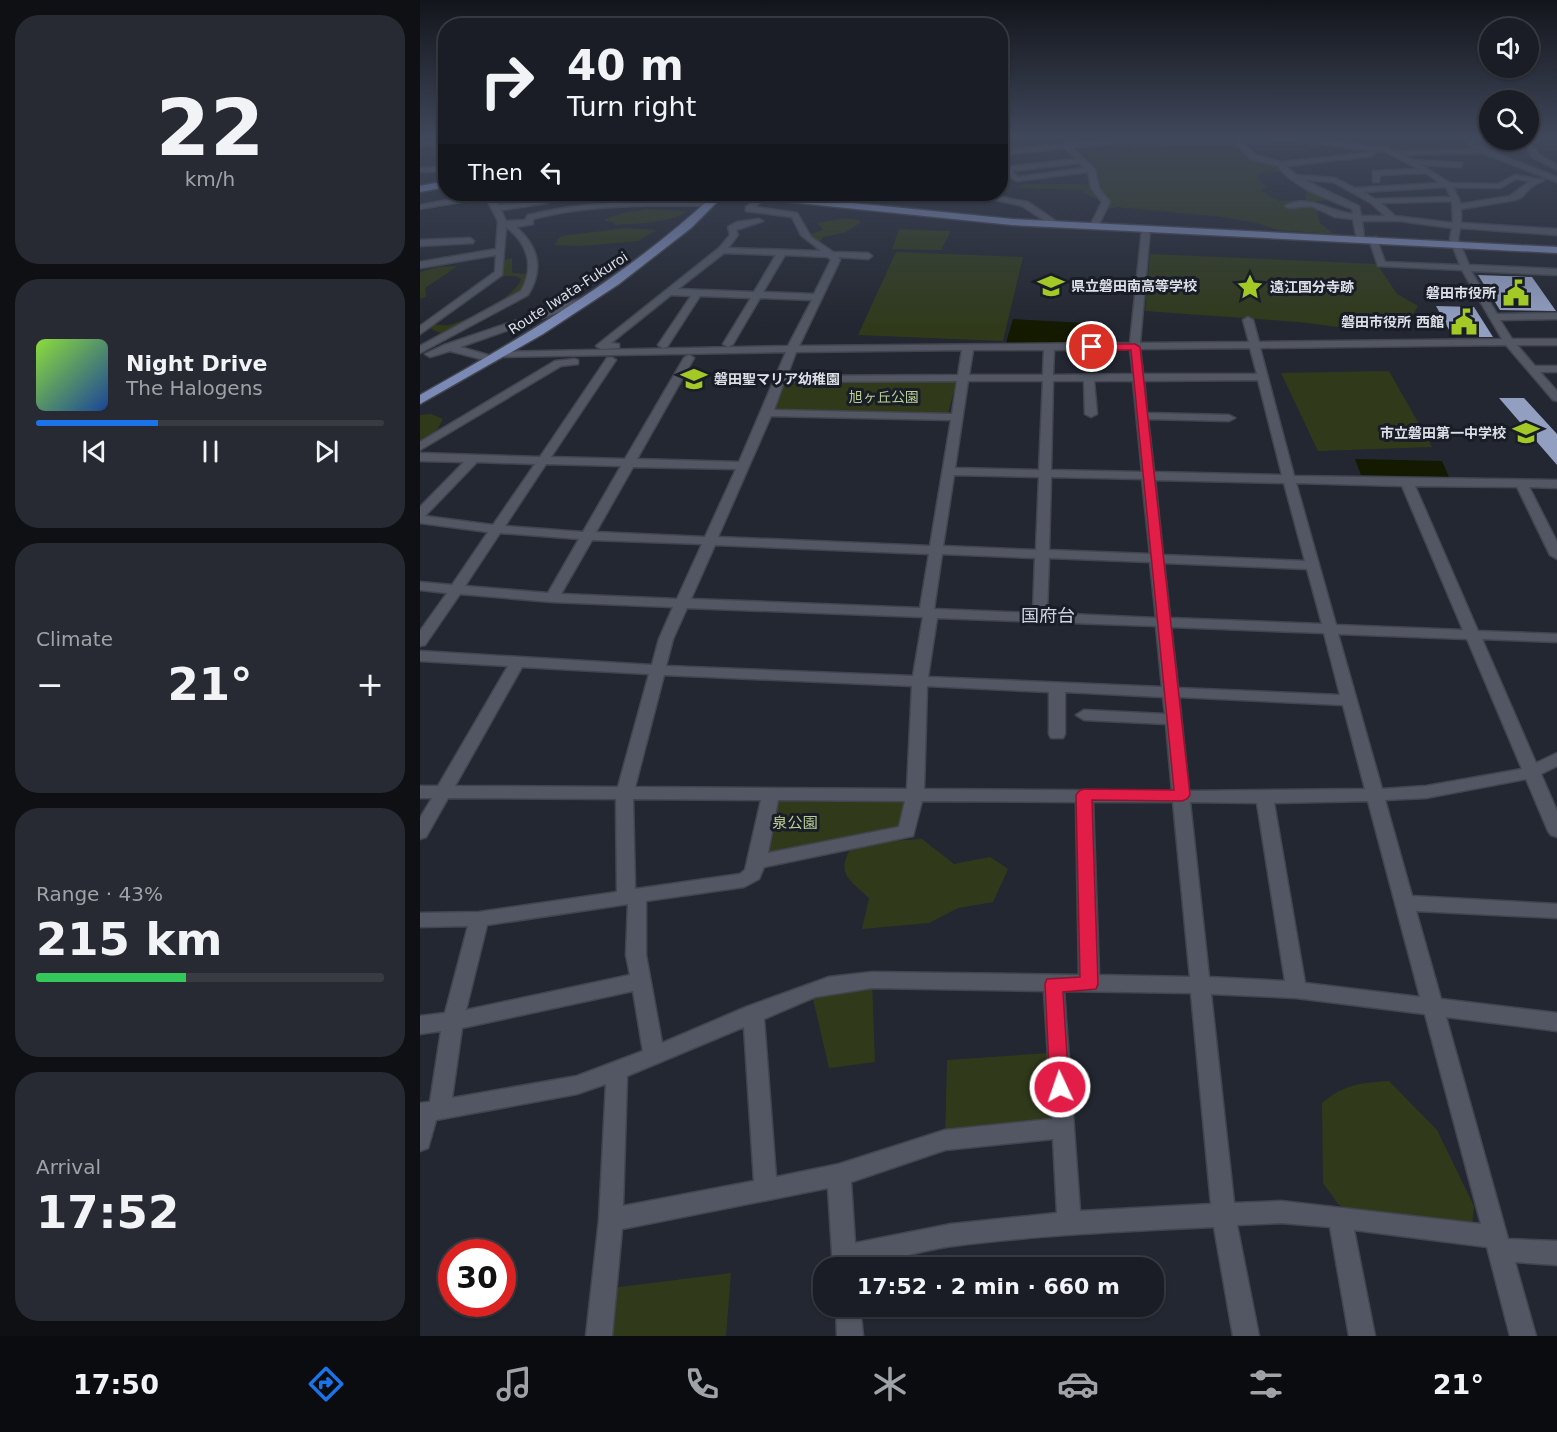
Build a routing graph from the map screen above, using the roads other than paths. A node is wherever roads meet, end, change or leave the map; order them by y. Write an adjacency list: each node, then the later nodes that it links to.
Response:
1 (1008, 200): 21 (street)
2 (1105, 200): 22 (street)
3 (1339, 200): 17 (street)
4 (1486, 200): 12 (street)
5 (457, 201): 15 (street)
6 (491, 201): 16 (street)
7 (713, 201): 13 (main road, Route Iwata-Fukuroi)
8 (758, 201): 37 (street)
9 (851, 201): 21 (main road)
10 (1374, 201): 12 (street); 18 (street)
11 (543, 203): 16 (street)
12 (1457, 203): 23 (street)
13 (710, 204): 20 (street); 46 (main road, Route Iwata-Fukuroi)
14 (1289, 206): 17 (street)
15 (420, 207)
16 (496, 208): 20 (street)
17 (1357, 217): 18 (street); 27 (street)
18 (1392, 218): 23 (street)
19 (759, 221): 33 (street)
20 (506, 223): 35 (street); 61 (street)
21 (1056, 224): 22 (main road)
22 (1094, 226): 25 (main road)
23 (1457, 226): 24 (street); 31 (street)
24 (1490, 227): 26 (street); 32 (street)
25 (1146, 229): 27 (main road); 59 (street)
26 (1557, 232)
27 (1360, 238): 28 (main road)
28 (1373, 239): 31 (main road); 40 (street)
29 (470, 241): 30 (street)
30 (420, 243)
31 (1456, 244): 32 (main road); 40 (street)
32 (1498, 246): 34 (main road)
33 (722, 250): 36 (street); 42 (street)
34 (1557, 250)
35 (501, 251): 39 (street); 50 (street)
36 (782, 252): 37 (street); 44 (street)
37 (832, 255): 38 (street); 45 (street)
38 (868, 256)
39 (420, 265)
40 (1466, 270): 41 (street); 48 (street)
41 (1557, 272)
42 (670, 292): 43 (street); 54 (street)
43 (697, 293): 44 (street); 54 (street)
44 (755, 294): 45 (street); 53 (street)
45 (816, 297): 60 (street)
46 (588, 299): 56 (street); 63 (main road, Route Iwata-Fukuroi)
47 (1557, 316): 48 (street)
48 (1494, 317): 52 (street)
49 (1248, 320): 55 (street)
50 (420, 331)
51 (1557, 342): 52 (street)
52 (1509, 343): 55 (street); 66 (street)
53 (728, 344): 54 (street); 60 (street)
54 (663, 345)
55 (1254, 346): 59 (street); 68 (street)
56 (448, 347): 62 (street); 63 (street)
57 (968, 347): 58 (street); 60 (street); 69 (street)
58 (1049, 347): 59 (street); 70 (street)
59 (1135, 347): 72 (street)
60 (792, 349): 63 (street); 64 (street); 73 (street)
61 (420, 350)
62 (420, 357)
63 (496, 357): 75 (main road, Route Iwata-Fukuroi)
64 (689, 358): 65 (street); 85 (street)
65 (611, 360): 81 (street); 84 (street)
66 (1533, 369): 67 (street); 74 (street)
67 (1557, 369)
68 (1262, 377): 72 (street); 90 (street)
69 (963, 378): 70 (street); 73 (street); 79 (street)
70 (1048, 378): 71 (street); 88 (street)
71 (1089, 378): 72 (street); 77 (street)
72 (1138, 378): 78 (street)
73 (781, 379): 76 (street)
74 (1557, 398)
75 (420, 400)
76 (767, 413): 79 (street); 86 (street)
77 (1091, 414)
78 (1142, 416): 80 (street); 89 (street)
79 (957, 417): 87 (street)
80 (1229, 418)
81 (420, 447)
82 (420, 457): 83 (street)
83 (473, 459): 84 (street); 94 (street)
84 (542, 462): 85 (street); 96 (street)
85 (630, 463): 86 (street); 97 (street)
86 (743, 466): 98 (street)
87 (948, 471): 88 (street); 99 (street)
88 (1045, 474): 89 (street); 100 (street)
89 (1149, 476): 90 (street); 102 (street)
90 (1289, 479): 91 (street); 103 (street)
91 (1407, 483): 92 (street); 112 (street)
92 (1522, 484): 93 (street); 101 (street)
93 (1557, 484)
94 (420, 514)
95 (420, 519): 96 (street)
96 (496, 530): 97 (street); 105 (street)
97 (588, 536): 98 (street); 106 (street)
98 (710, 542): 99 (street); 107 (street)
99 (934, 550): 100 (street); 108 (street)
100 (1043, 554): 102 (street); 109 (street)
101 (1557, 555)
102 (1158, 558): 103 (street); 110 (street)
103 (1313, 565): 111 (street)
104 (420, 586): 105 (street)
105 (456, 591): 106 (street); 114 (street)
106 (552, 598): 107 (street)
107 (683, 604): 108 (street); 117 (street)
108 (929, 613): 109 (street); 118 (street)
109 (1040, 618): 110 (street)
110 (1164, 622): 111 (street); 120 (street)
111 (1331, 628): 112 (street); 121 (street)
112 (1473, 634): 113 (street); 126 (street)
113 (1557, 638)
114 (420, 642)
115 (420, 656): 116 (street)
116 (517, 663): 117 (street); 128 (street)
117 (657, 670): 118 (street); 129 (street)
118 (920, 681): 119 (street); 131 (street)
119 (1057, 687): 120 (street); 124 (street)
120 (1171, 692): 121 (street); 123 (street)
121 (1350, 700): 134 (street)
122 (1084, 715): 123 (street)
123 (1173, 719): 133 (street)
124 (1058, 734)
125 (1557, 759): 126 (street)
126 (1530, 773): 134 (street); 136 (street)
127 (420, 792): 128 (street)
128 (444, 792): 129 (street); 137 (street)
129 (625, 793): 130 (street); 139 (street)
130 (771, 794): 131 (street); 138 (street)
131 (915, 794): 132 (street); 138 (street)
132 (1084, 795): 133 (street); 146 (street)
133 (1182, 795): 135 (street); 147 (street)
134 (1376, 795): 135 (street); 140 (street)
135 (1265, 797): 148 (street)
136 (1557, 831)
137 (420, 833)
138 (757, 862): 139 (street)
139 (631, 896): 142 (street); 144 (street)
140 (1405, 903): 141 (street); 149 (street)
141 (1557, 911)
142 (479, 919): 143 (street); 151 (street)
143 (420, 920)
144 (640, 981): 151 (street); 154 (street)
145 (1054, 984): 146 (street); 150 (street); 157 (street)
146 (1089, 984): 147 (street)
147 (1201, 985): 148 (street); 161 (street)
148 (1296, 990): 149 (street)
149 (1434, 1005): 152 (street); 165 (street)
150 (753, 1013): 154 (street); 160 (street)
151 (453, 1021): 153 (street); 156 (street)
152 (1557, 1022)
153 (420, 1025)
154 (654, 1054): 155 (street)
155 (617, 1071): 156 (street); 163 (street)
156 (429, 1112): 158 (street)
157 (1062, 1128): 159 (street); 164 (street)
158 (420, 1141)
159 (839, 1175): 160 (street); 167 (street)
160 (766, 1190): 163 (street)
161 (1224, 1216): 162 (street); 164 (street); 172 (street)
162 (1340, 1216): 165 (street); 173 (street)
163 (611, 1220): 170 (street)
164 (1069, 1223): 168 (street)
165 (1498, 1244): 166 (street); 174 (street)
166 (1557, 1253)
167 (844, 1257)
168 (865, 1257)
169 (849, 1317): 171 (street)
170 (599, 1336)
171 (850, 1336)
172 (1246, 1336)
173 (1362, 1336)
174 (1523, 1336)

